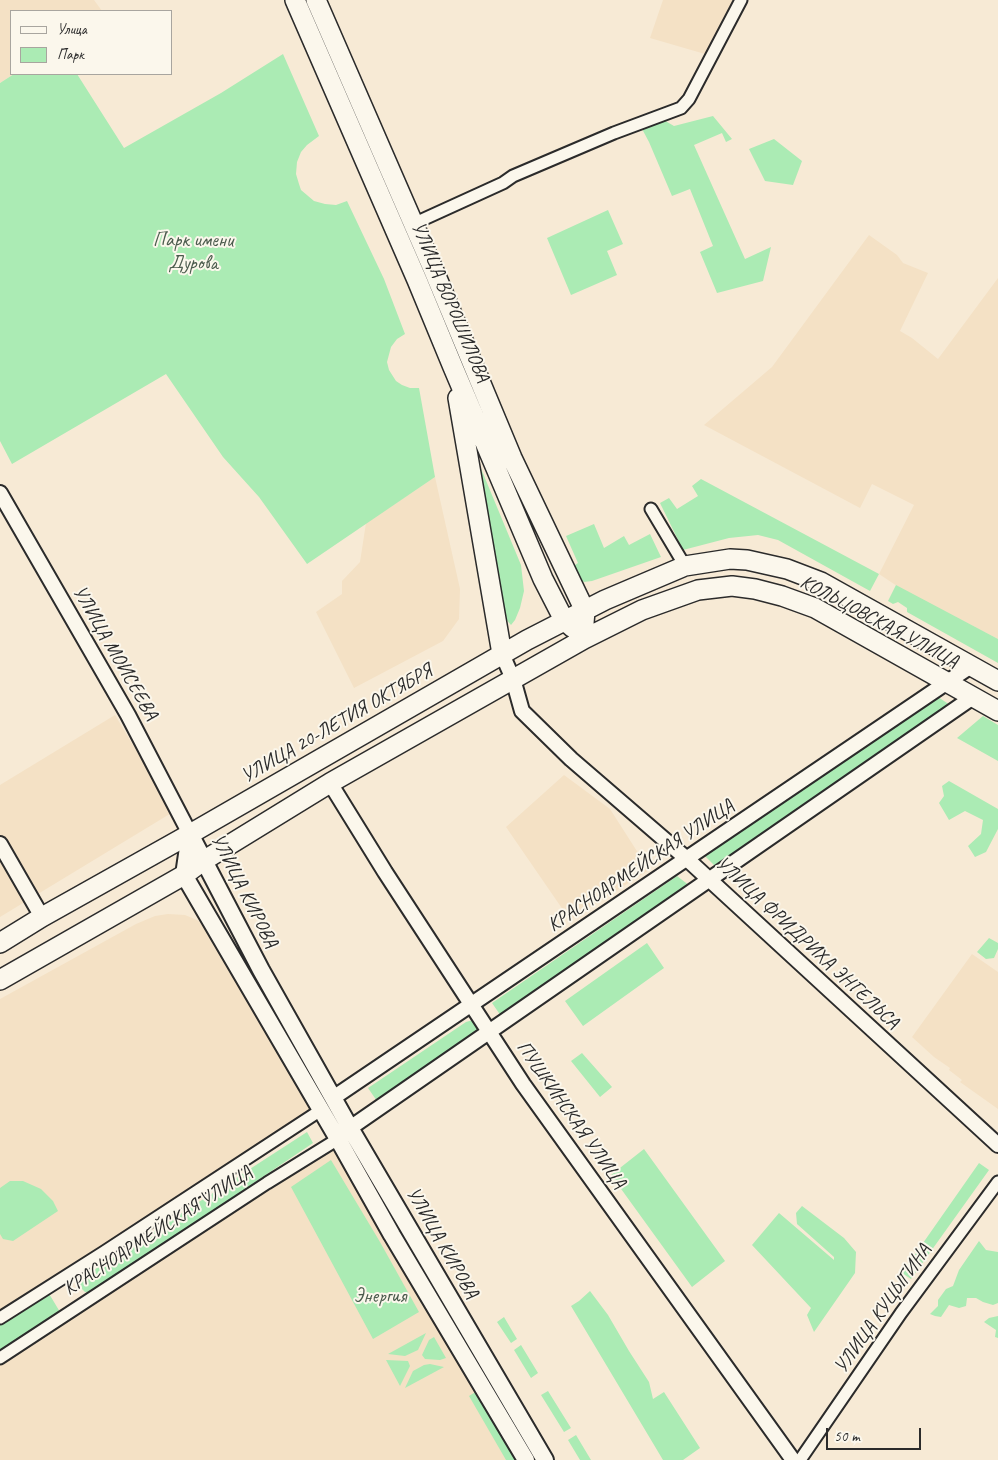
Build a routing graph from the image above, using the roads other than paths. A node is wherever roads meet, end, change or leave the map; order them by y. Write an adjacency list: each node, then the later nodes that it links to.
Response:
1 (296, 0): 5 (main road, УЛИЦА ВОРОШИЛОВА)
2 (316, 0): 4 (main road, УЛИЦА ВОРОШИЛОВА)
3 (741, 0): 4 (street)
4 (413, 224): 11 (main road, УЛИЦА ВОРОШИЛОВА)
5 (453, 367): 12 (main road, УЛИЦА ВОРОШИЛОВА); 14 (main road)
6 (0, 493): 8 (street, УЛИЦА МОИСЕЕВА)
7 (651, 509): 10 (street)
8 (4, 510): 22 (street, УЛИЦА МОИСЕЕВА)
9 (705, 563): 10 (main road, УЛИЦА 20-ЛЕТИЯ ОКТЯБРЯ); 15 (main road, КОЛЬЦОВСКАЯ УЛИЦА)
10 (685, 566): 11 (main road, УЛИЦА 20-ЛЕТИЯ ОКТЯБРЯ)
11 (584, 611): 12 (main road, УЛИЦА 20-ЛЕТИЯ ОКТЯБРЯ); 13 (main road)
12 (564, 620): 13 (main road, УЛИЦА ВОРОШИЛОВА); 14 (main road, УЛИЦА 20-ЛЕТИЯ ОКТЯБРЯ)
13 (584, 639): 16 (main road); 18 (main road, КОЛЬЦОВСКАЯ УЛИЦА)
14 (502, 654): 16 (street, УЛИЦА ФРИДРИХА ЭНГЕЛЬСА); 22 (main road, УЛИЦА 20-ЛЕТИЯ ОКТЯБРЯ)
15 (971, 666): 17 (main road, КОЛЬЦОВСКАЯ УЛИЦА); 18 (street, КРАСНОАРМЕЙСКАЯ УЛИЦА)
16 (513, 679): 21 (main road); 24 (street, УЛИЦА ФРИДРИХА ЭНГЕЛЬСА)
17 (998, 681)
18 (948, 683): 19 (main road, КОЛЬЦОВСКАЯ УЛИЦА); 24 (street, КРАСНОАРМЕЙСКАЯ УЛИЦА)
19 (974, 698): 20 (main road, КОЛЬЦОВСКАЯ УЛИЦА); 27 (street, КРАСНОАРМЕЙСКАЯ УЛИЦА)
20 (998, 711)
21 (330, 783): 25 (main road); 31 (street, ПУШКИНСКАЯ УЛИЦА)
22 (190, 834): 25 (main road, УЛИЦА КИРОВА); 26 (main road, УЛИЦА КИРОВА); 28 (main road, УЛИЦА 20-ЛЕТИЯ ОКТЯБРЯ)
23 (0, 844): 28 (street)
24 (687, 859): 27 (street, УЛИЦА ФРИДРИХА ЭНГЕЛЬСА); 31 (street, КРАСНОАРМЕЙСКАЯ УЛИЦА)
25 (203, 861): 26 (main road); 33 (main road, УЛИЦА КИРОВА)
26 (184, 875): 30 (main road); 34 (main road, УЛИЦА КИРОВА)
27 (709, 880): 32 (street, КРАСНОАРМЕЙСКАЯ УЛИЦА); 36 (street, УЛИЦА ФРИДРИХА ЭНГЕЛЬСА)
28 (42, 917): 29 (main road, УЛИЦА 20-ЛЕТИЯ ОКТЯБРЯ)
29 (0, 943)
30 (0, 980)
31 (471, 1005): 32 (street, ПУШКИНСКАЯ УЛИЦА); 33 (street, КРАСНОАРМЕЙСКАЯ УЛИЦА)
32 (489, 1032): 35 (street, КРАСНОАРМЕЙСКАЯ УЛИЦА); 42 (street, ПУШКИНСКАЯ УЛИЦА)
33 (333, 1098): 35 (main road, УЛИЦА КИРОВА)
34 (321, 1110): 35 (main road, УЛИЦА КИРОВА); 38 (street, КРАСНОАРМЕЙСКАЯ УЛИЦА)
35 (344, 1133): 39 (street, КРАСНОАРМЕЙСКАЯ УЛИЦА); 40 (main road, УЛИЦА КИРОВА); 41 (main road, УЛИЦА КИРОВА)
36 (998, 1144)
37 (998, 1182): 43 (street, УЛИЦА КУЦЫГИНА)
38 (0, 1318)
39 (0, 1358)
40 (526, 1460)
41 (544, 1460)
42 (793, 1460)
43 (800, 1460)

